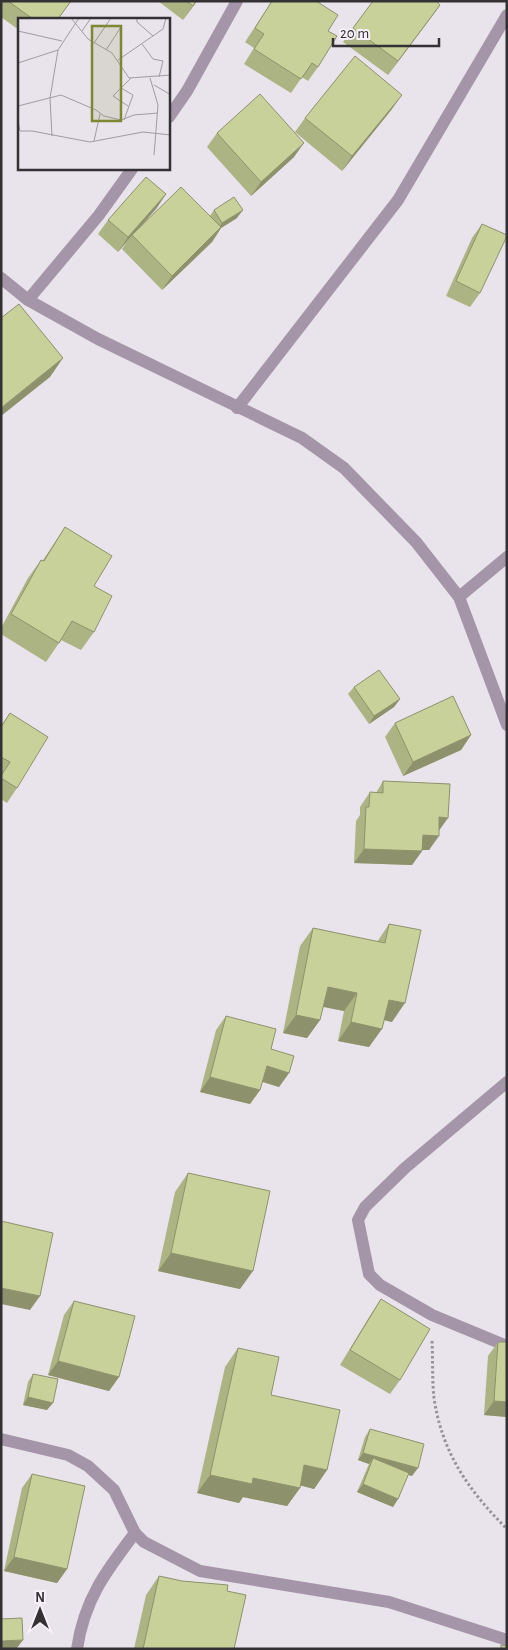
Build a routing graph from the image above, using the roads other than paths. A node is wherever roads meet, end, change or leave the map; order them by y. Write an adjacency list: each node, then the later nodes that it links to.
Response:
1 (237, 1): 3 (street)
2 (507, 15): 7 (street)
3 (170, 116)
4 (131, 170): 6 (street)
5 (1, 278): 6 (street)
6 (28, 300): 7 (street)
7 (237, 408): 9 (street)
8 (507, 557): 9 (street)
9 (459, 597): 10 (street)
10 (507, 725)
11 (506, 1085): 12 (street)
12 (507, 1346)
13 (1, 1438): 14 (street)
14 (135, 1533): 15 (street); 16 (street)
15 (507, 1640)
16 (77, 1649)

